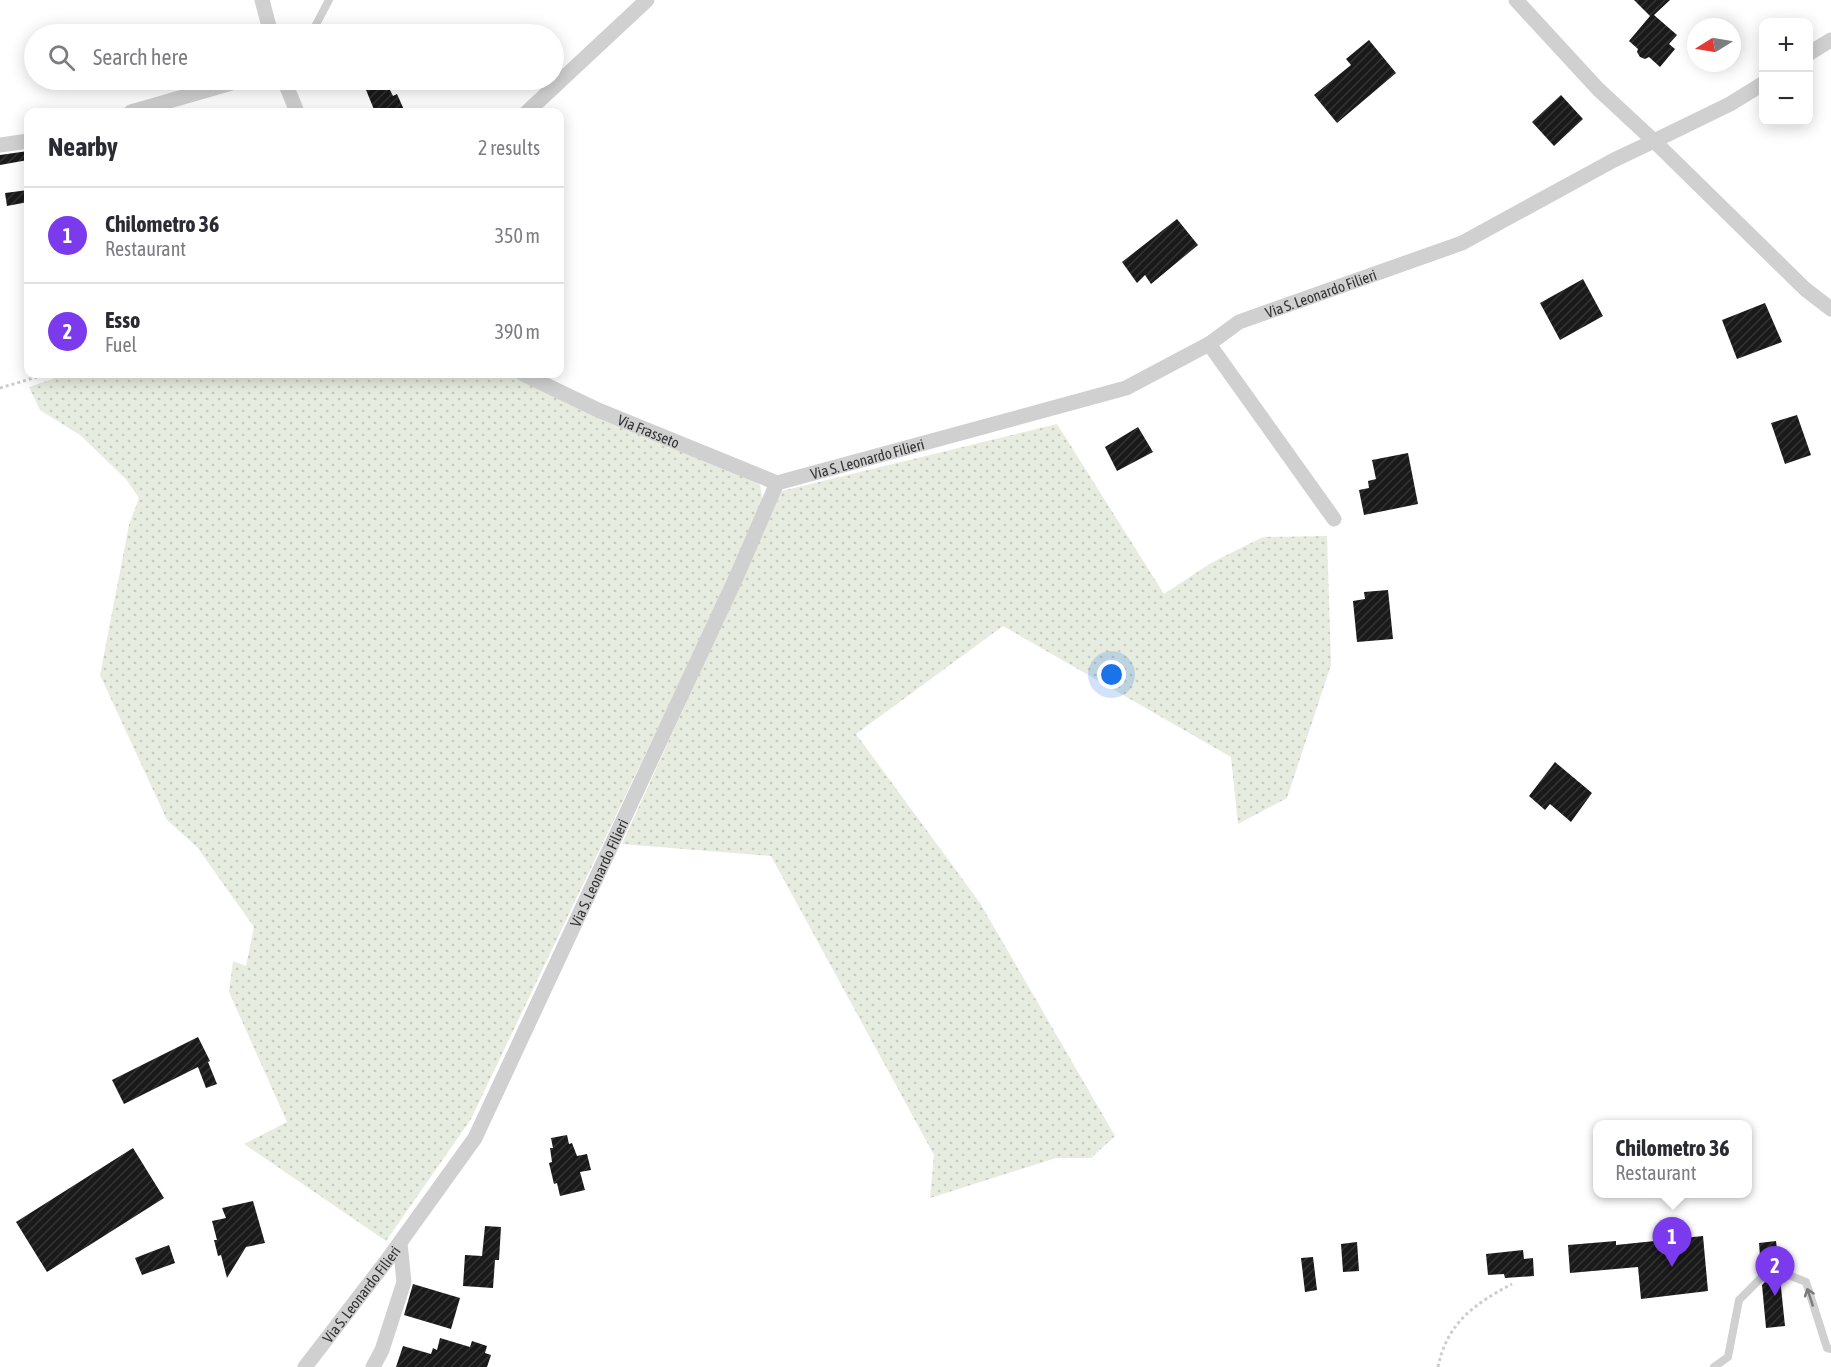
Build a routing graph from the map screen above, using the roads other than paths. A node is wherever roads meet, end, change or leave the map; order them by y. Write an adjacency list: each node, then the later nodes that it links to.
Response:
1 (262, 0): 5 (street)
2 (329, 0): 6 (lane)
3 (647, 0): 9 (street)
4 (1516, 0): 17 (street)
5 (268, 24)
6 (316, 24)
7 (1831, 40): 8 (street)
8 (1813, 51)
9 (564, 77)
10 (1759, 86): 17 (street, Via S. Leonardo Filieri)
11 (207, 90): 14 (street)
12 (289, 90): 15 (street)
13 (551, 90): 16 (street)
14 (145, 108)
15 (296, 108)
16 (531, 108)
17 (1654, 141): 20 (street); 21 (street, Via S. Leonardo Filieri)
18 (24, 142): 19 (street)
19 (0, 145)
20 (1831, 309)
21 (1209, 344): 23 (street, Via S. Leonardo Filieri); 24 (street)
22 (531, 378): 23 (street, Via Frasseto)
23 (777, 483): 25 (street, Via S. Leonardo Filieri)
24 (1334, 519)
25 (400, 1243): 27 (street, Via S. Leonardo Filieri); 28 (street)
26 (1831, 1349): 29 (lane, one-way to 29)
27 (305, 1367)
28 (373, 1367)
29 (1714, 1367)

